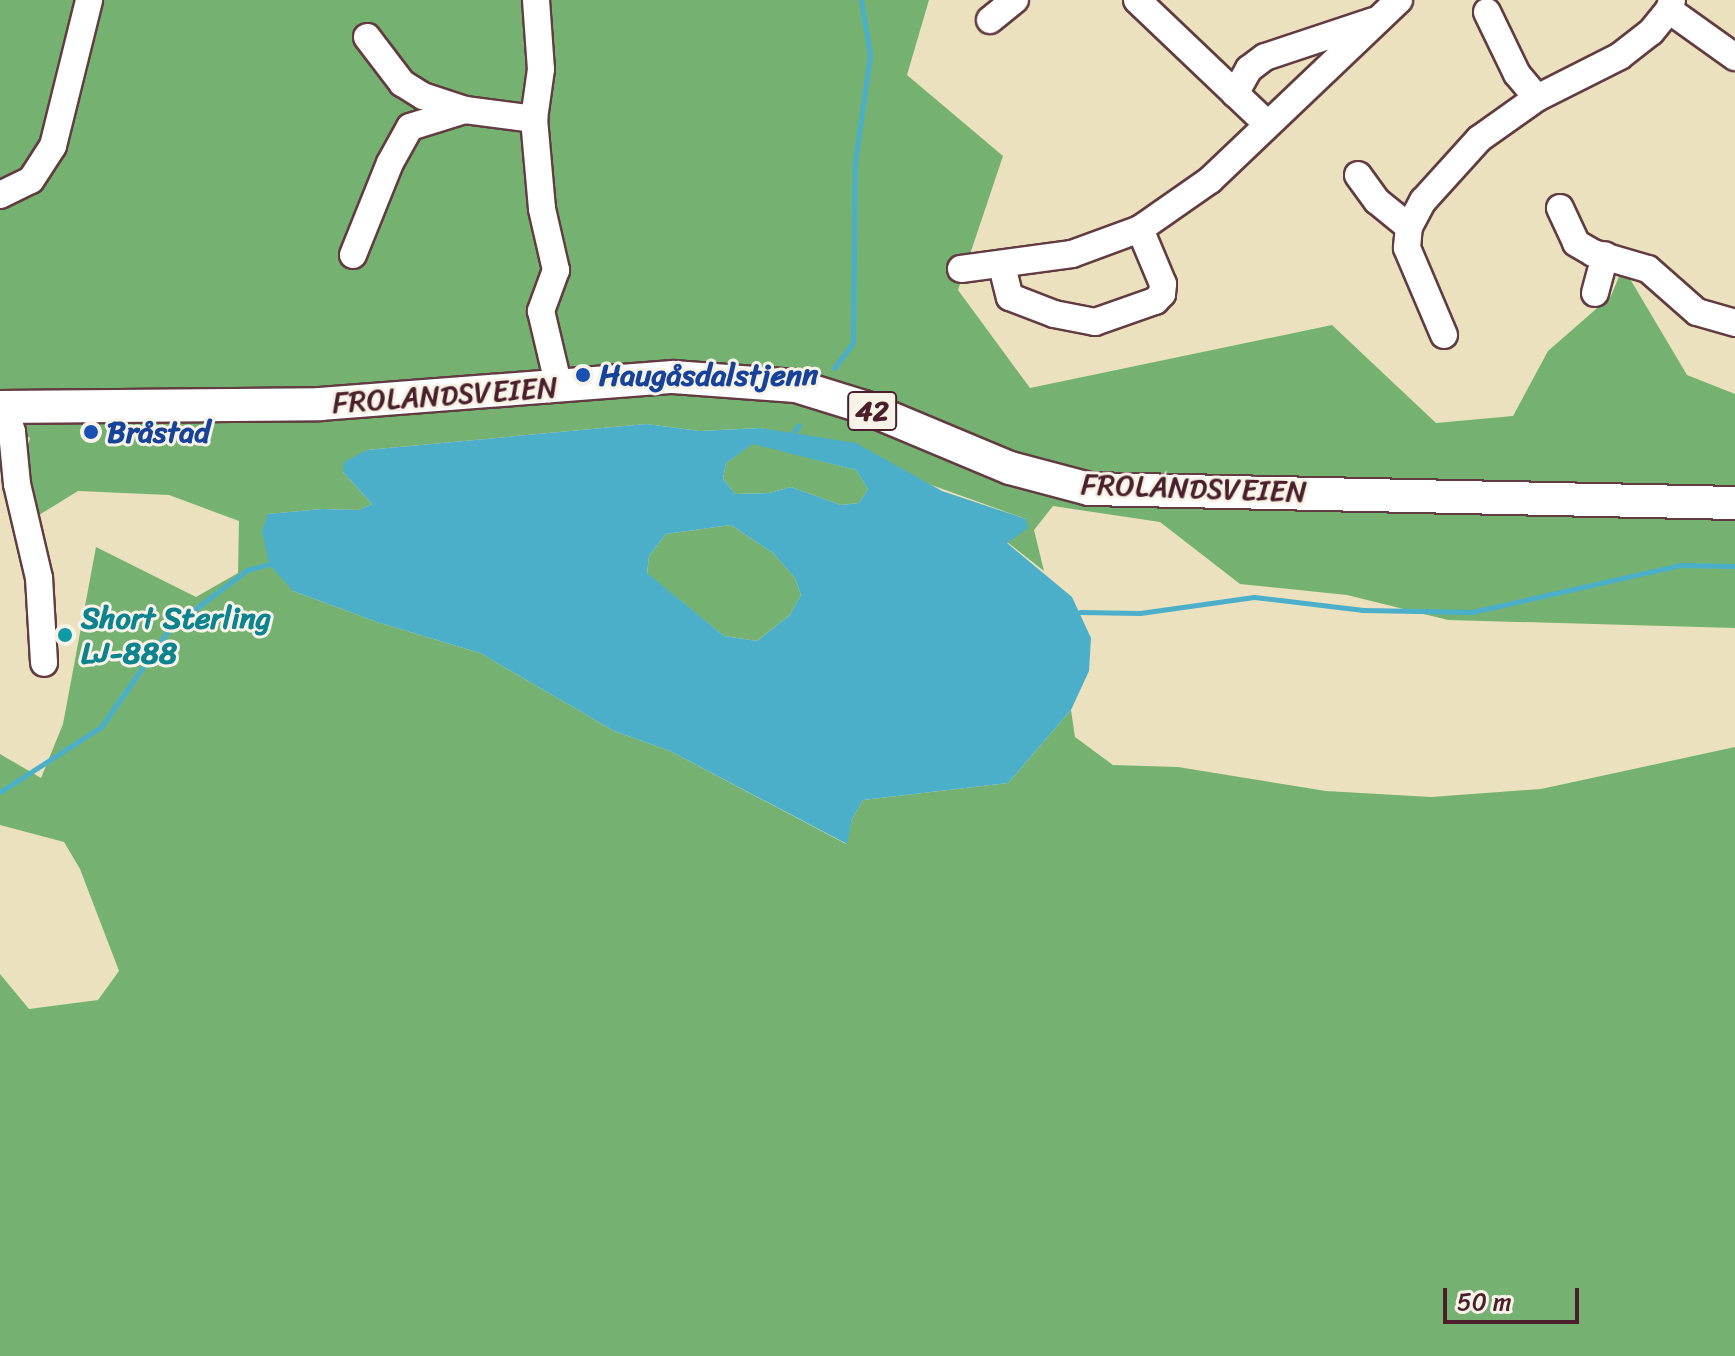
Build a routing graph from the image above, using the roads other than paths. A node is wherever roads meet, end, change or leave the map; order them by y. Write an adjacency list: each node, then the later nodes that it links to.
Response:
1 (89, 0): 18 (street)
2 (536, 0): 15 (street)
3 (1015, 0): 8 (street)
4 (1137, 0): 12 (street)
5 (1399, 0): 9 (street)
6 (1670, 5): 11 (street); 13 (street)
7 (1487, 12): 13 (street)
8 (990, 20)
9 (1376, 20): 12 (street); 16 (street)
10 (367, 37): 14 (street)
11 (1735, 57)
12 (1235, 94): 16 (street)
13 (1537, 98): 20 (street)
14 (465, 110): 15 (street); 22 (street)
15 (534, 119): 29 (street)
16 (1266, 123): 21 (street)
17 (1358, 175): 20 (street)
18 (0, 195)
19 (1560, 208): 23 (street)
20 (1409, 227): 28 (street)
21 (1140, 229): 24 (street); 24 (street)
22 (353, 255)
23 (1605, 255): 26 (street); 27 (street)
24 (1002, 266): 25 (street)
25 (961, 269)
26 (1595, 293)
27 (1735, 323)
28 (1444, 335)
29 (559, 387): 30 (main road, FROLANDSVEIEN / 42); 31 (main road, FROLANDSVEIEN / 42)
30 (2, 407): 32 (street)
31 (1735, 503)
32 (44, 663)

